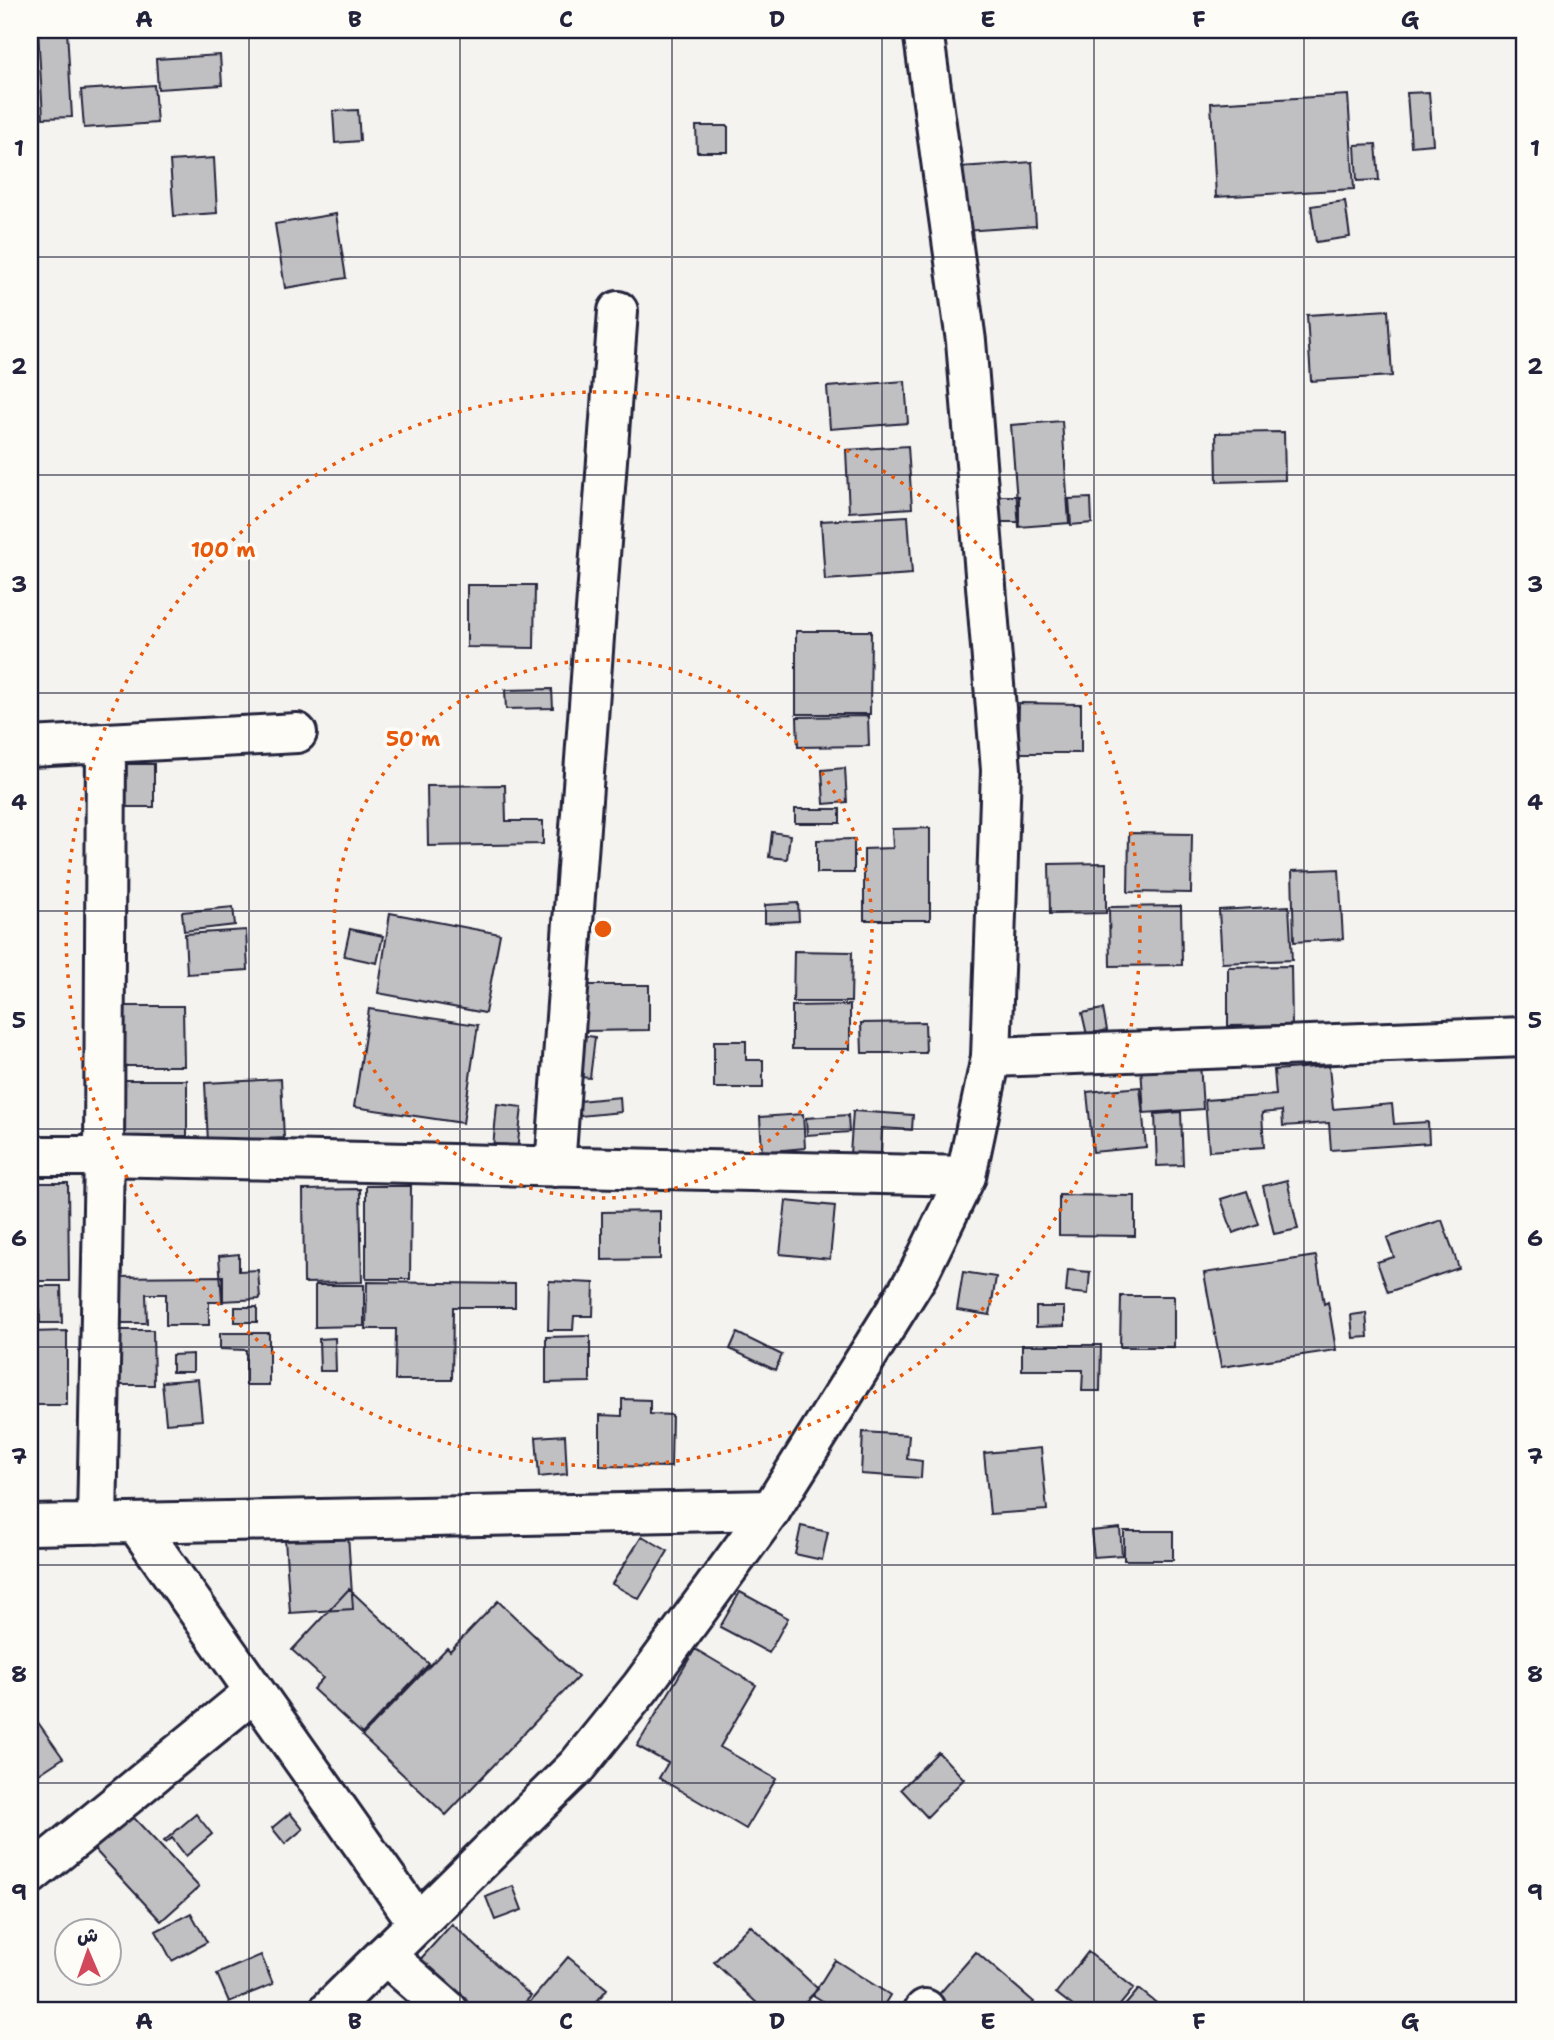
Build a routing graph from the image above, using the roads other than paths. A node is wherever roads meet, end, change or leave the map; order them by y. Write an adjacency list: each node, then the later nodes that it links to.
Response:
1 (923, 30): 7 (street)
2 (618, 311): 10 (street)
3 (297, 733): 4 (street)
4 (106, 743): 5 (street); 9 (street)
5 (30, 747)
6 (1524, 1037): 7 (street)
7 (991, 1057): 11 (street)
8 (30, 1156): 9 (street)
9 (104, 1156): 10 (street); 14 (street)
10 (555, 1167): 11 (street)
11 (966, 1176): 12 (street)
12 (771, 1510): 13 (street); 18 (street)
13 (136, 1523): 14 (street); 16 (street)
14 (97, 1524): 15 (street)
15 (30, 1525)
16 (254, 1692): 17 (street); 18 (street)
17 (30, 1875)
18 (418, 1923): 19 (street)
19 (385, 1955): 20 (street); 21 (street)
20 (329, 2010)
21 (448, 2010)

